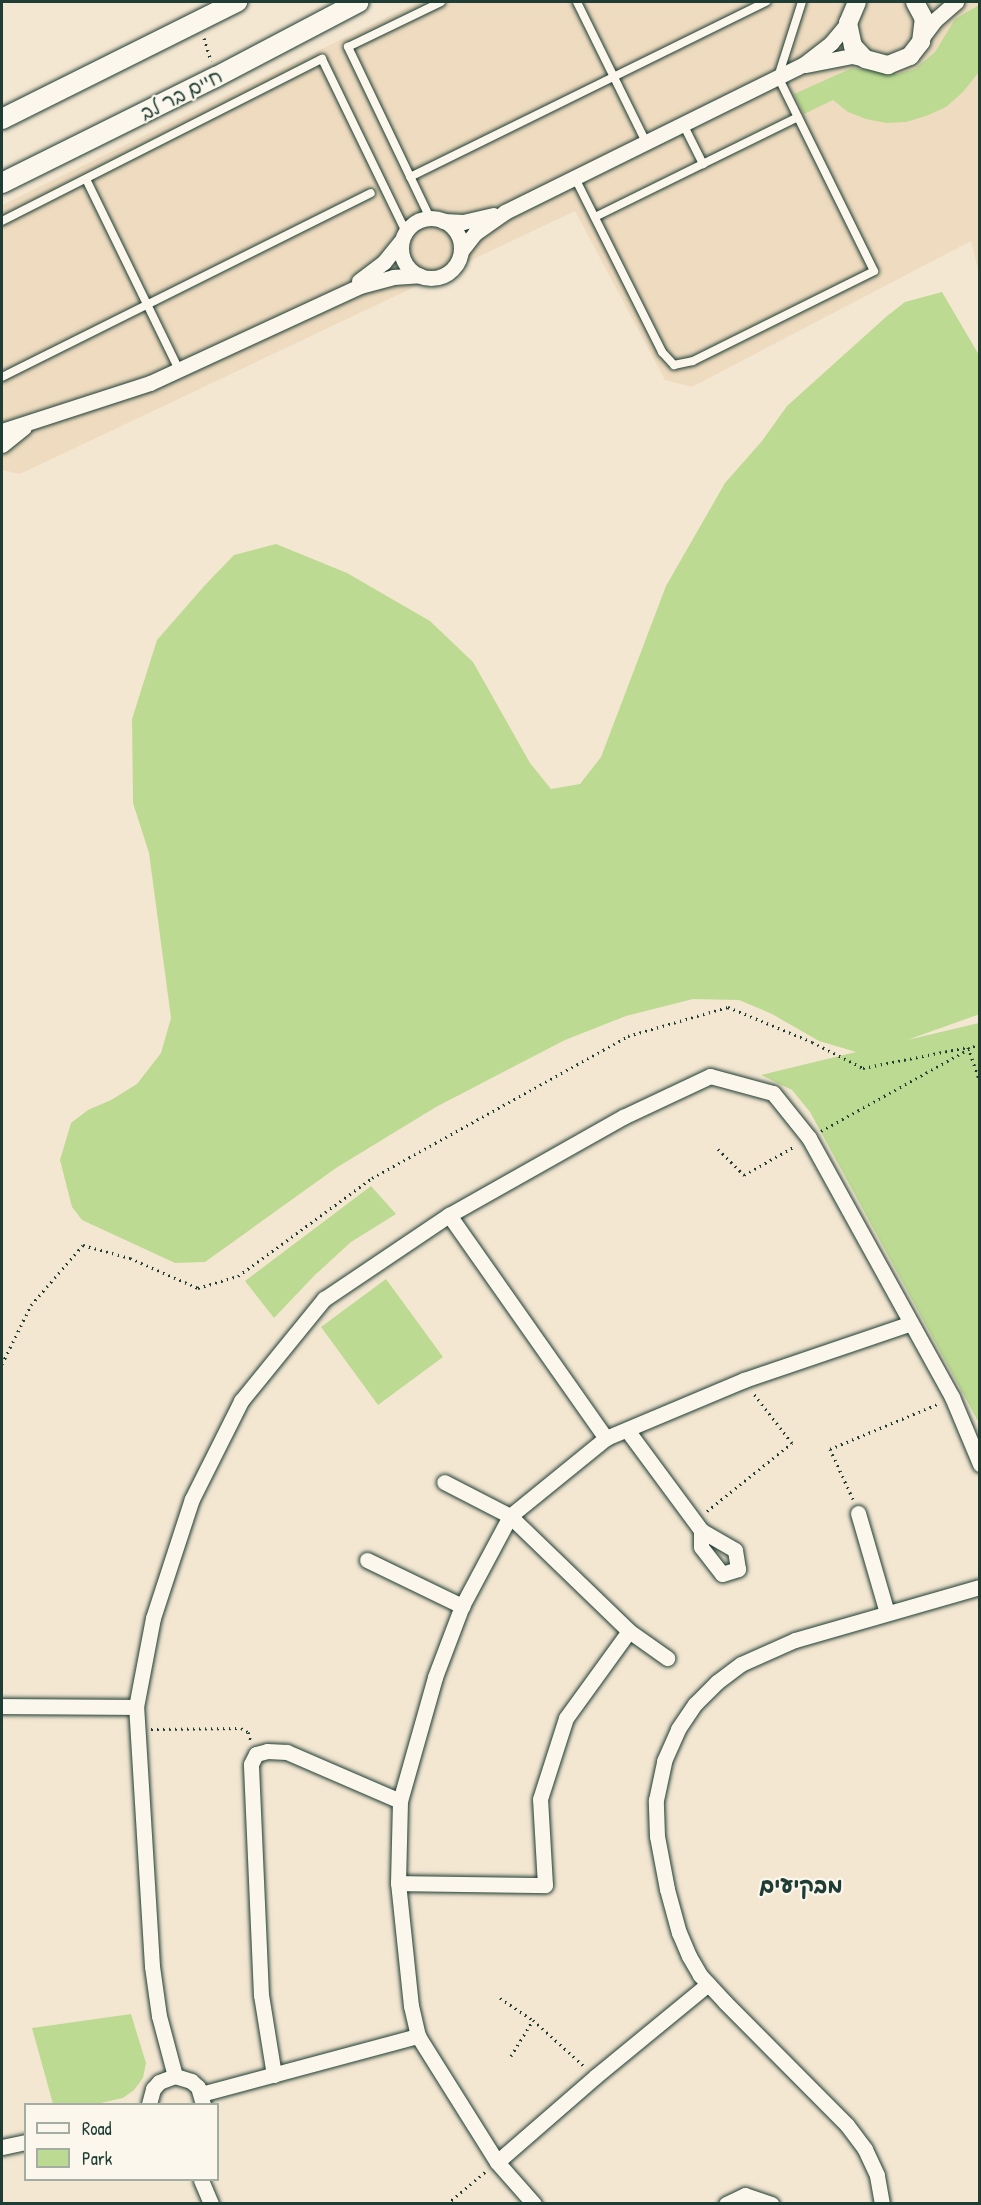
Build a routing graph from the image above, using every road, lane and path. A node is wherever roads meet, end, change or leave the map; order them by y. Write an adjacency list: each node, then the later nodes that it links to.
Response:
1 (237, 2): 16 (main road)
2 (359, 2): 23 (main road, חיים בר לב)
3 (441, 2): 20 (lane)
4 (577, 2): 13 (lane)
5 (766, 2): 13 (lane)
6 (802, 2): 14 (lane)
7 (915, 2): 10 (street)
8 (956, 2): 10 (street)
9 (853, 8): 11 (street); 12 (street)
10 (923, 36): 11 (street)
11 (865, 59): 12 (street)
12 (803, 65): 14 (street)
13 (614, 76): 18 (lane); 20 (lane)
14 (778, 77): 15 (lane); 17 (street)
15 (798, 117): 19 (lane); 26 (lane)
16 (2, 119)
17 (683, 124): 18 (street); 19 (lane)
18 (646, 142): 22 (street)
19 (703, 164): 26 (lane)
20 (410, 177): 27 (lane)
21 (86, 178): 28 (lane); 29 (lane); 33 (lane)
22 (575, 178): 25 (street); 26 (lane)
23 (2, 183)
24 (372, 193): 33 (lane)
25 (505, 212): 27 (street); 30 (street)
26 (595, 217)
27 (436, 219): 29 (street); 30 (street)
28 (2, 221)
29 (404, 236): 31 (street); 32 (street)
30 (461, 251): 31 (street)
31 (419, 275): 32 (street)
32 (332, 297): 34 (street)
33 (146, 304): 34 (lane); 35 (lane)
34 (178, 370): 36 (street)
35 (2, 377)
36 (29, 423): 37 (street); 38 (street)
37 (2, 431)
38 (2, 445)
39 (980, 1043): 40 (path)
40 (968, 1047): 41 (path); 42 (path); 46 (path)
41 (980, 1081)
42 (809, 1138): 43 (path); 44 (street); 45 (street)
43 (718, 1149)
44 (449, 1215): 50 (street); 63 (street)
45 (911, 1323): 47 (street); 48 (street)
46 (2, 1364)
47 (744, 1380): 49 (street); 55 (path)
48 (952, 1397): 51 (street); 53 (path)
49 (627, 1430): 50 (street); 55 (street)
50 (606, 1438): 54 (street)
51 (980, 1464)
52 (444, 1482): 54 (street)
53 (858, 1513): 59 (street)
54 (510, 1516): 58 (street); 60 (street)
55 (698, 1525)
56 (367, 1560): 58 (street)
57 (980, 1587): 59 (street)
58 (462, 1606): 66 (street)
59 (887, 1612): 68 (street)
60 (629, 1631): 61 (street); 67 (street)
61 (667, 1658)
62 (2, 1706): 63 (street)
63 (136, 1707): 64 (street)
64 (137, 1729): 65 (path); 74 (street)
65 (256, 1754): 66 (street); 73 (street)
66 (400, 1801): 67 (street)
67 (398, 1883): 71 (street)
68 (708, 1984): 75 (street); 87 (street)
69 (500, 1998): 70 (path)
70 (533, 2020): 72 (path); 75 (path)
71 (418, 2036): 73 (street); 80 (street)
72 (510, 2056)
73 (274, 2075): 76 (street)
74 (176, 2076): 76 (street); 77 (street)
75 (596, 2076): 80 (street)
76 (202, 2099)
77 (149, 2103)
78 (24, 2142): 79 (street)
79 (2, 2147)
80 (497, 2162): 83 (path); 84 (street)
81 (201, 2181): 82 (street)
82 (211, 2204)
83 (447, 2204)
84 (534, 2204)
85 (726, 2204): 86 (street)
86 (771, 2204)
87 (882, 2204)

